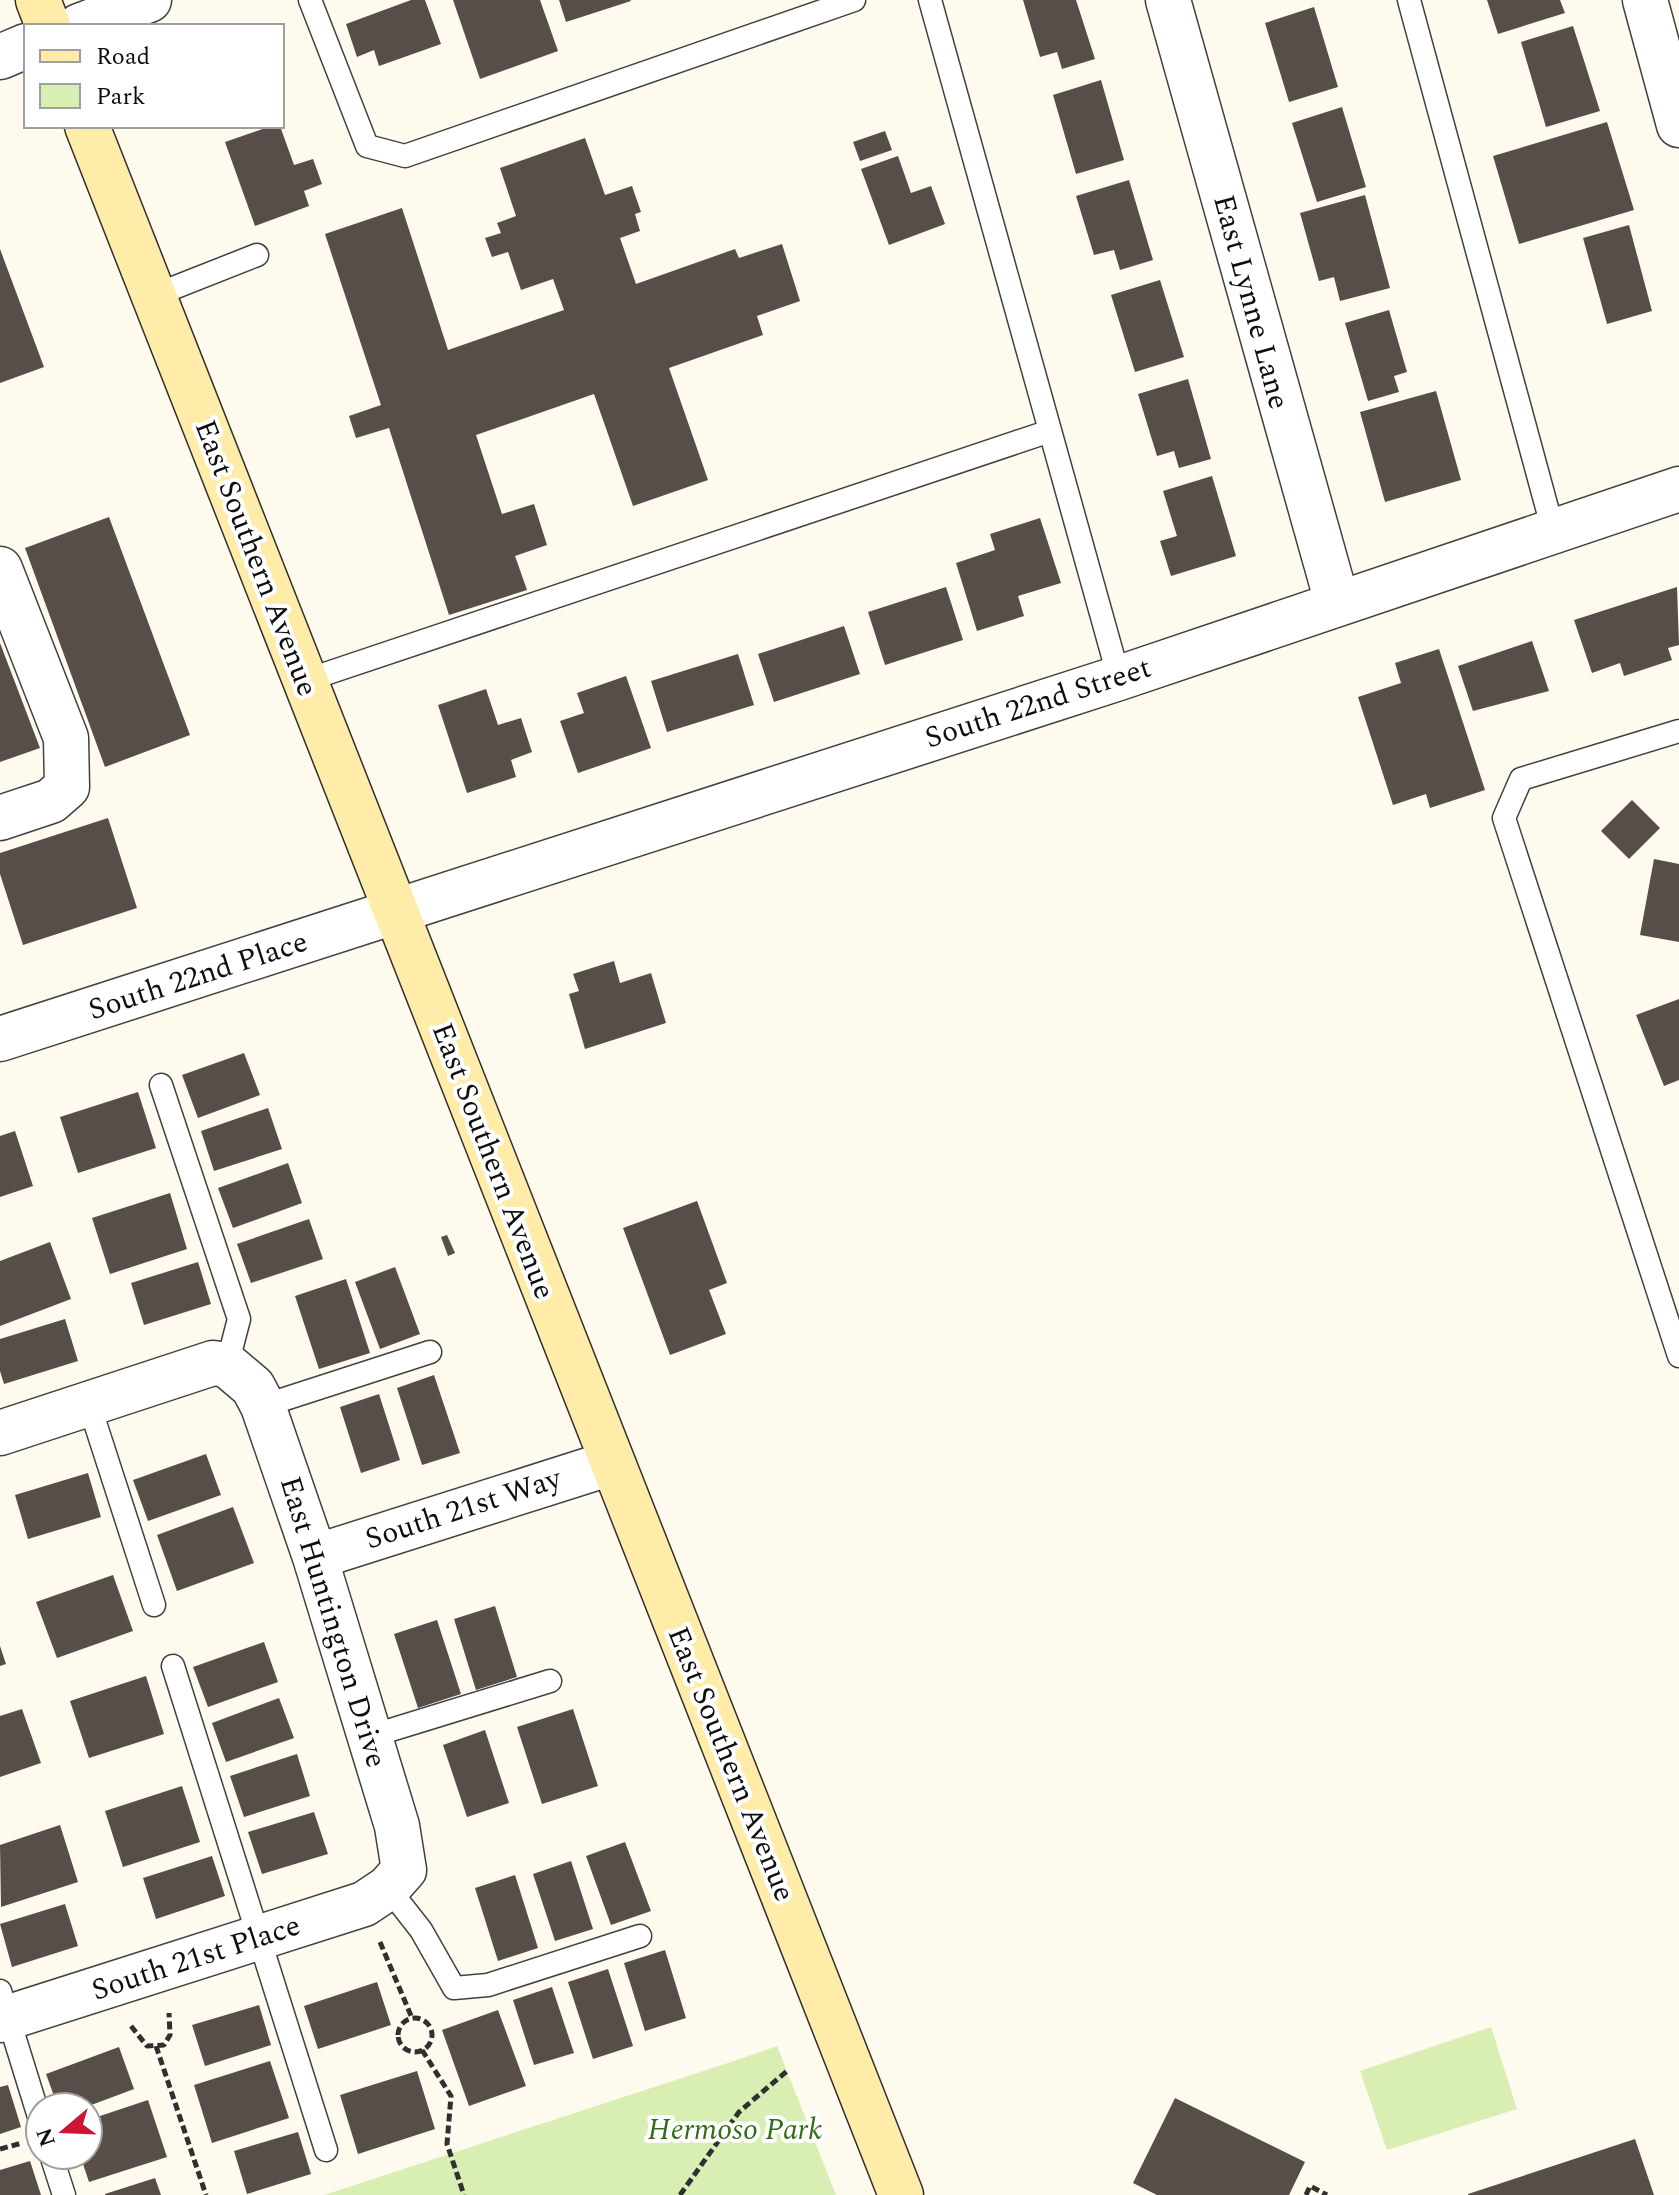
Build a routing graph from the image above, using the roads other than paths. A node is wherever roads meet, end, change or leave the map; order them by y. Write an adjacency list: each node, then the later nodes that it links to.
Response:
1 (38, 0): 9 (main road)
2 (149, 0): 10 (street)
3 (310, 0): 4 (lane)
4 (854, 0)
5 (930, 0): 17 (lane)
6 (1168, 0): 21 (street, East Lynne Lane)
7 (1409, 0): 19 (lane)
8 (1645, 0): 13 (street)
9 (47, 24)
10 (84, 24)
11 (24, 47): 12 (street)
12 (0, 57)
13 (1679, 125)
14 (88, 128): 16 (main road, East Southern Avenue)
15 (257, 255): 16 (lane)
16 (153, 296): 23 (main road, East Southern Avenue)
17 (1050, 431): 22 (lane); 23 (lane)
18 (1679, 489): 19 (street, South 22nd Street)
19 (1553, 530): 21 (street, South 22nd Street)
20 (0, 569): 25 (street)
21 (1337, 602): 22 (street, South 22nd Street)
22 (1119, 678): 26 (street, South 22nd Street)
23 (304, 681): 26 (main road, East Southern Avenue)
24 (1679, 731): 30 (lane)
25 (0, 818)
26 (396, 913): 27 (street, South 22nd Place); 35 (main road, East Southern Avenue)
27 (0, 1039)
28 (161, 1085): 31 (lane)
29 (430, 1352): 33 (lane)
30 (1679, 1356)
31 (227, 1365): 32 (street); 33 (street, East Huntington Drive)
32 (89, 1404): 34 (street); 37 (lane)
33 (263, 1406): 36 (street, East Huntington Drive)
34 (1, 1427)
35 (611, 1463): 36 (street, South 21st Way); 49 (main road, East Southern Avenue)
36 (315, 1557): 40 (street, East Huntington Drive)
37 (154, 1605)
38 (173, 1666): 43 (lane)
39 (550, 1681): 40 (lane)
40 (368, 1737): 41 (street, East Huntington Drive)
41 (376, 1896): 42 (lane); 43 (street, South 21st Place)
42 (640, 1936)
43 (259, 1937): 44 (street, South 21st Place); 46 (lane)
44 (3, 2010): 45 (lane)
45 (30, 2091)
46 (326, 2150)
47 (56, 2171): 48 (lane)
48 (64, 2195)
49 (901, 2195)

